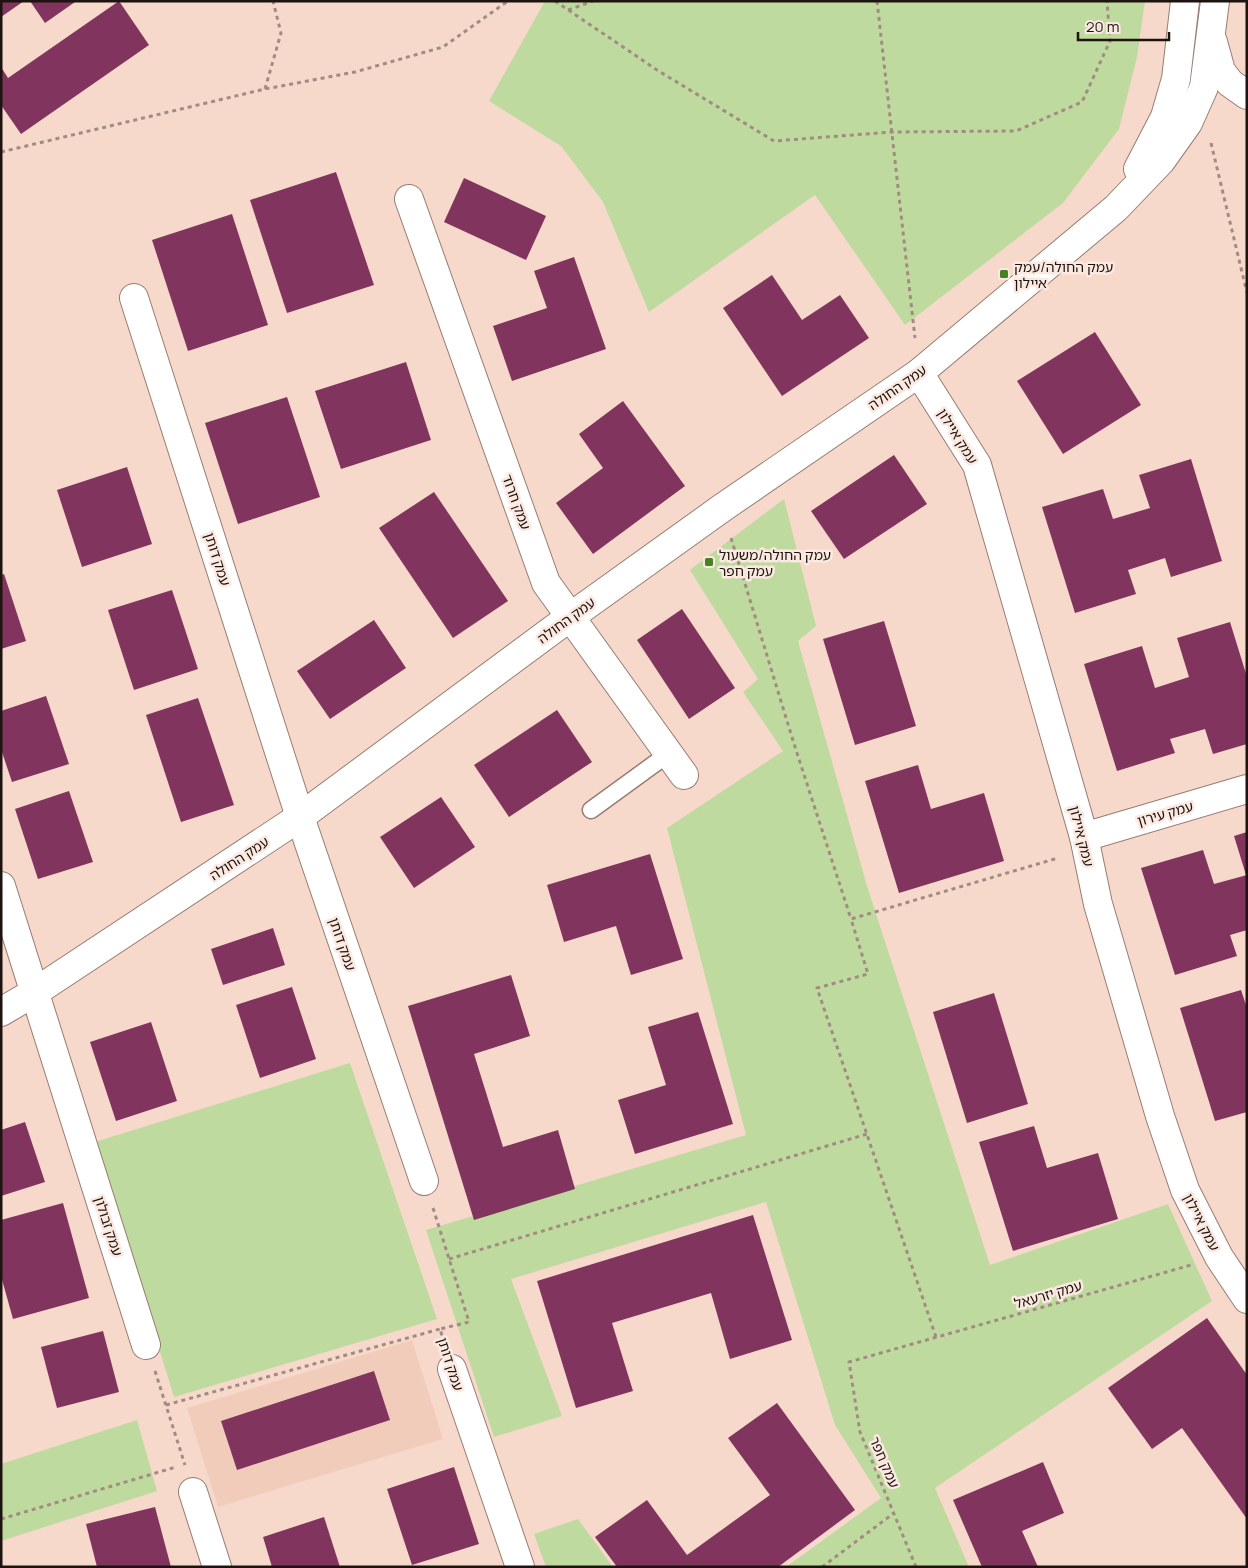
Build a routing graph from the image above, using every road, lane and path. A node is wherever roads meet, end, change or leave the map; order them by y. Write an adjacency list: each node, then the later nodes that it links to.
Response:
1 (273, 1): 13 (path)
2 (508, 1): 13 (path)
3 (555, 1): 9 (path)
4 (593, 1): 9 (path)
5 (877, 1): 15 (path)
6 (1107, 1): 15 (path)
7 (1186, 1): 11 (street, עמק החולה)
8 (1215, 1): 10 (street, עמק החולה)
9 (568, 10): 15 (path)
10 (1212, 36): 12 (street, עמק החולה); 14 (street)
11 (1177, 68): 12 (street); 19 (street, עמק החולה)
12 (1204, 87): 14 (street); 19 (street, עמק החולה)
13 (265, 89): 17 (path)
14 (1247, 96)
15 (892, 132): 22 (path)
16 (1209, 135): 20 (path)
17 (1, 152)
18 (409, 199): 24 (street, עמק חרוד)
19 (1116, 208): 22 (street, עמק החולה)
20 (1247, 293)
21 (134, 298): 28 (street, עמק דותן)
22 (919, 374): 23 (street, עמק החולה); 29 (street, עמק איילון)
23 (722, 508): 24 (street, עמק החולה); 31 (path)
24 (570, 616): 25 (street, עמק חרוד); 28 (street, עמק החולה)
25 (676, 765): 27 (lane)
26 (1247, 789): 29 (street, עמק עירון)
27 (591, 810)
28 (300, 817): 32 (street, עמק החולה); 35 (street, עמק דותן)
29 (1085, 843): 31 (path); 36 (street, עמק איילון)
30 (1, 886): 32 (street, עמק זבולון)
31 (851, 919): 34 (path)
32 (35, 992): 33 (street, עמק החולה); 41 (street, עמק זבולון)
33 (1, 1012)
34 (867, 1134): 37 (path); 40 (path)
35 (424, 1181): 37 (path, עמק דותן)
36 (1219, 1258): 38 (street, עמק איילון); 40 (path, עמק יזרעאל)
37 (449, 1259): 39 (path, עמק דותן)
38 (1247, 1299)
39 (440, 1328): 43 (path, עמק דותן); 44 (path)
40 (936, 1337): 42 (path, עמק יזרעאל)
41 (146, 1345): 44 (path)
42 (849, 1362): 47 (path, עמק חפר)
43 (452, 1369): 50 (street, עמק דותן)
44 (166, 1405): 45 (path)
45 (184, 1464): 46 (path); 48 (path)
46 (193, 1492): 49 (street)
47 (894, 1513): 51 (path); 52 (path, עמק חפר)
48 (1, 1519)
49 (217, 1567)
50 (520, 1567)
51 (822, 1567)
52 (916, 1567)

